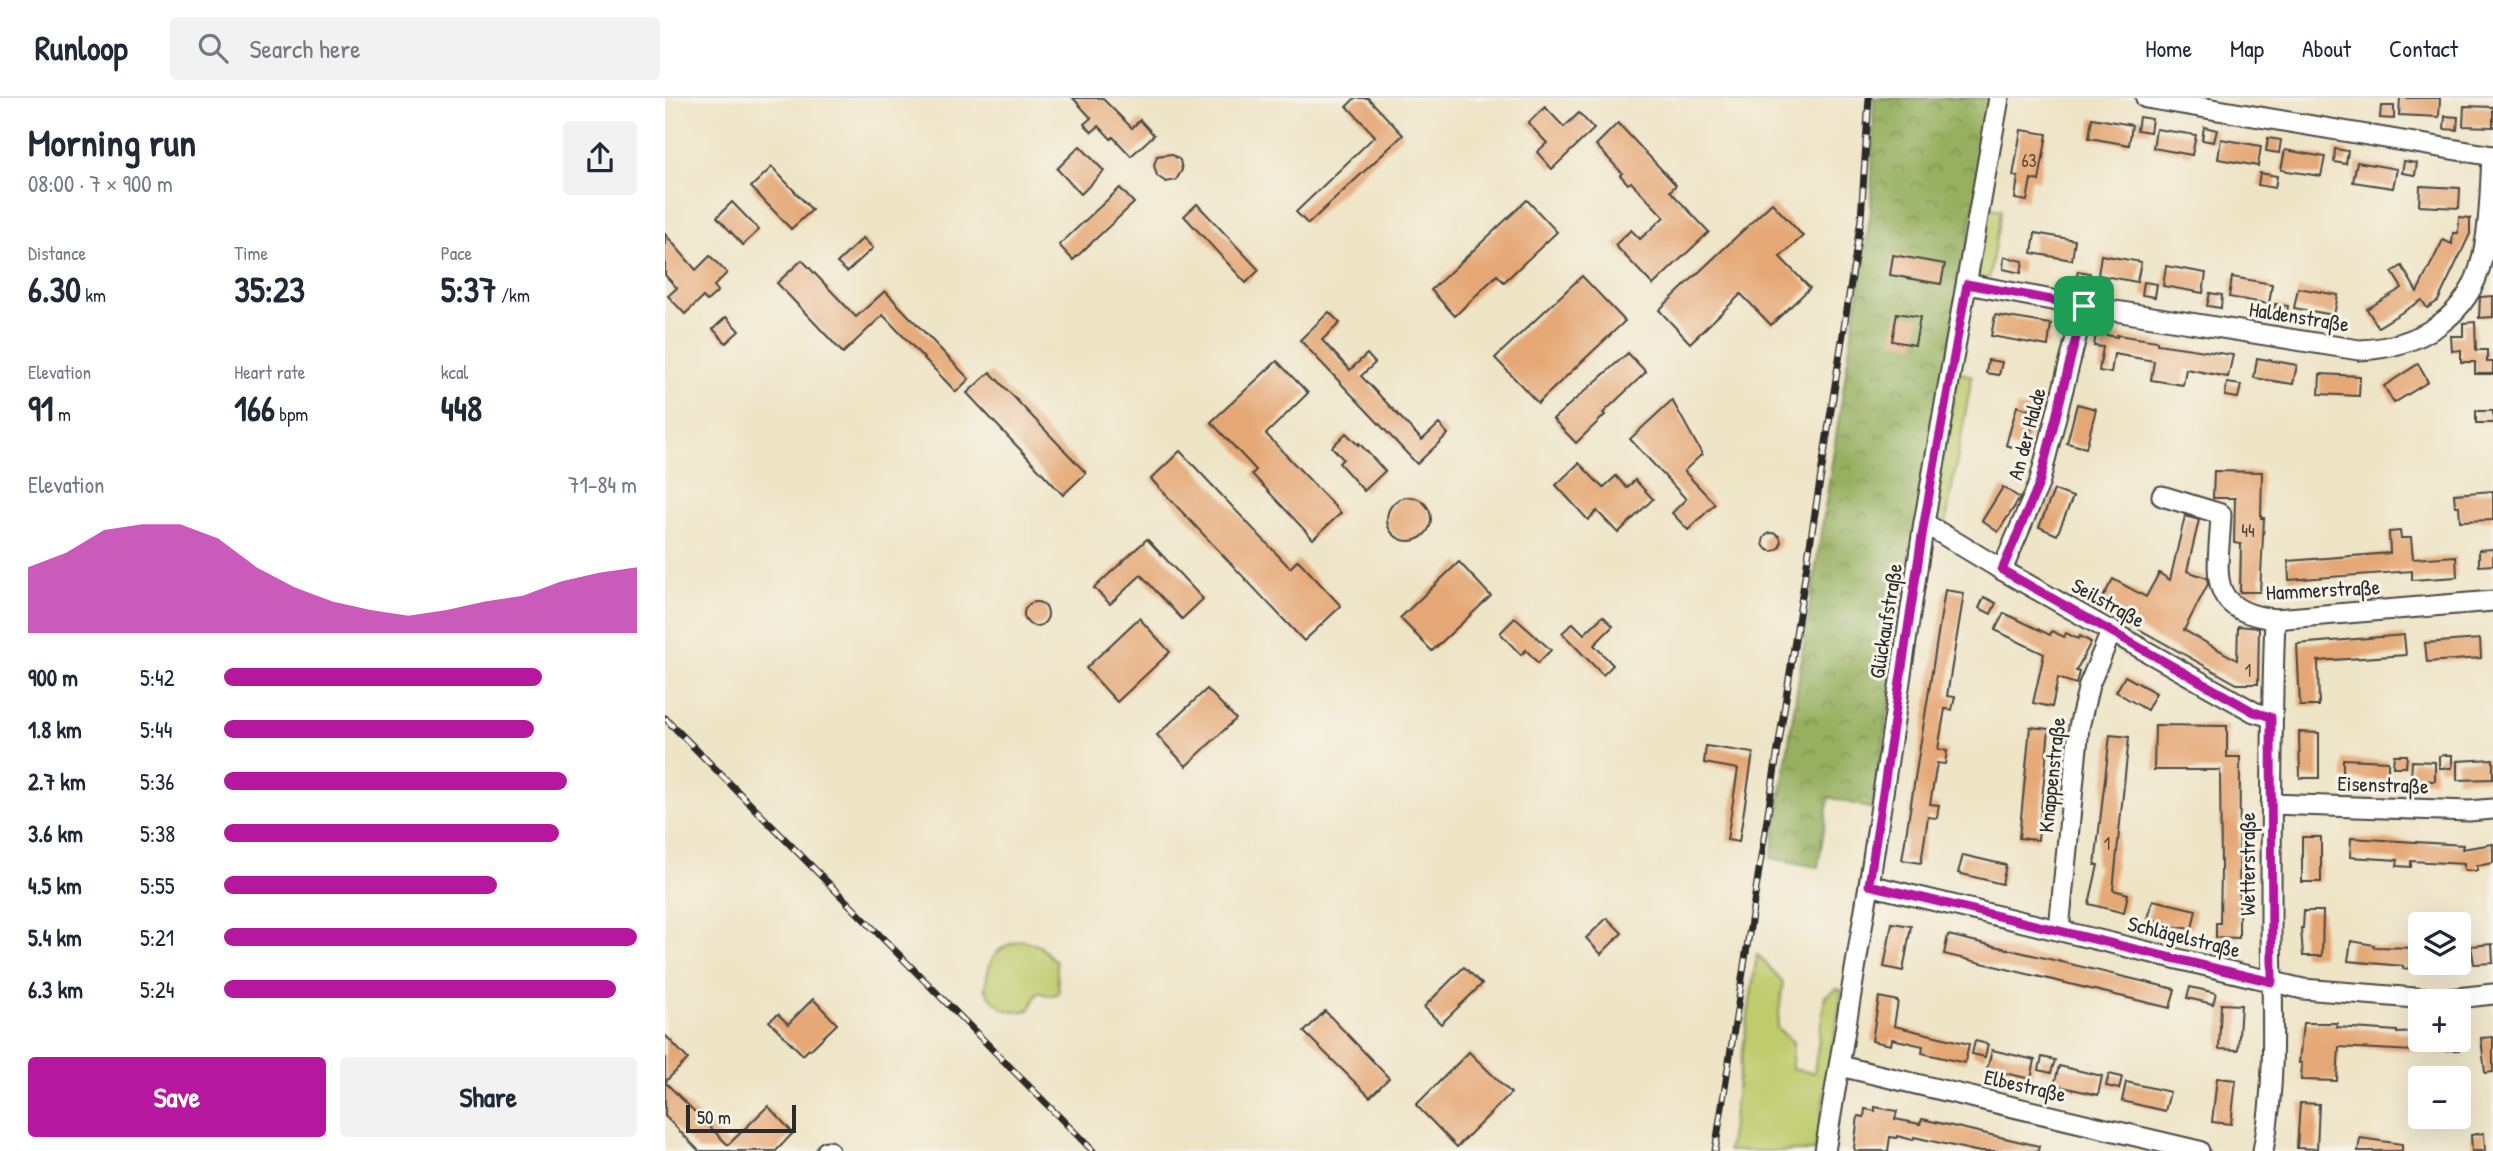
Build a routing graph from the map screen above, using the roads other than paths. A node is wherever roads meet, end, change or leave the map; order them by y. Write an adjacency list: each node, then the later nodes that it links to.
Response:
1 (1999, 98): 4 (street, Glückaufstraße)
2 (2146, 98): 3 (street)
3 (2493, 156): 5 (street, Haldenstraße)
4 (1967, 284): 5 (street, Haldenstraße); 7 (street, Glückaufstraße)
5 (2084, 306): 8 (street, An der Halde)
6 (2162, 496): 10 (street, Hammerstraße)
7 (1924, 523): 8 (street, Seilstraße); 15 (street, Glückaufstraße)
8 (2002, 570): 11 (street, Seilstraße)
9 (2493, 601): 10 (street, Hammerstraße)
10 (2275, 619): 12 (street, Wetterstraße)
11 (2112, 630): 12 (street, Seilstraße); 16 (street, Knappenstraße)
12 (2271, 717): 13 (street, Wetterstraße)
13 (2271, 804): 14 (street, Eisenstraße); 17 (street, Wetterstraße)
14 (2493, 809)
15 (1869, 885): 16 (street, Schlägelstraße); 19 (street, Glückaufstraße)
16 (2059, 929): 17 (street, Schlägelstraße)
17 (2272, 982): 18 (street, Schlägelstraße); 22 (street, Wetterstraße)
18 (2493, 994)
19 (1840, 1066): 20 (street, Glückaufstraße); 21 (street, Elbestraße)
20 (1825, 1151)
21 (2199, 1151)
22 (2263, 1151)

